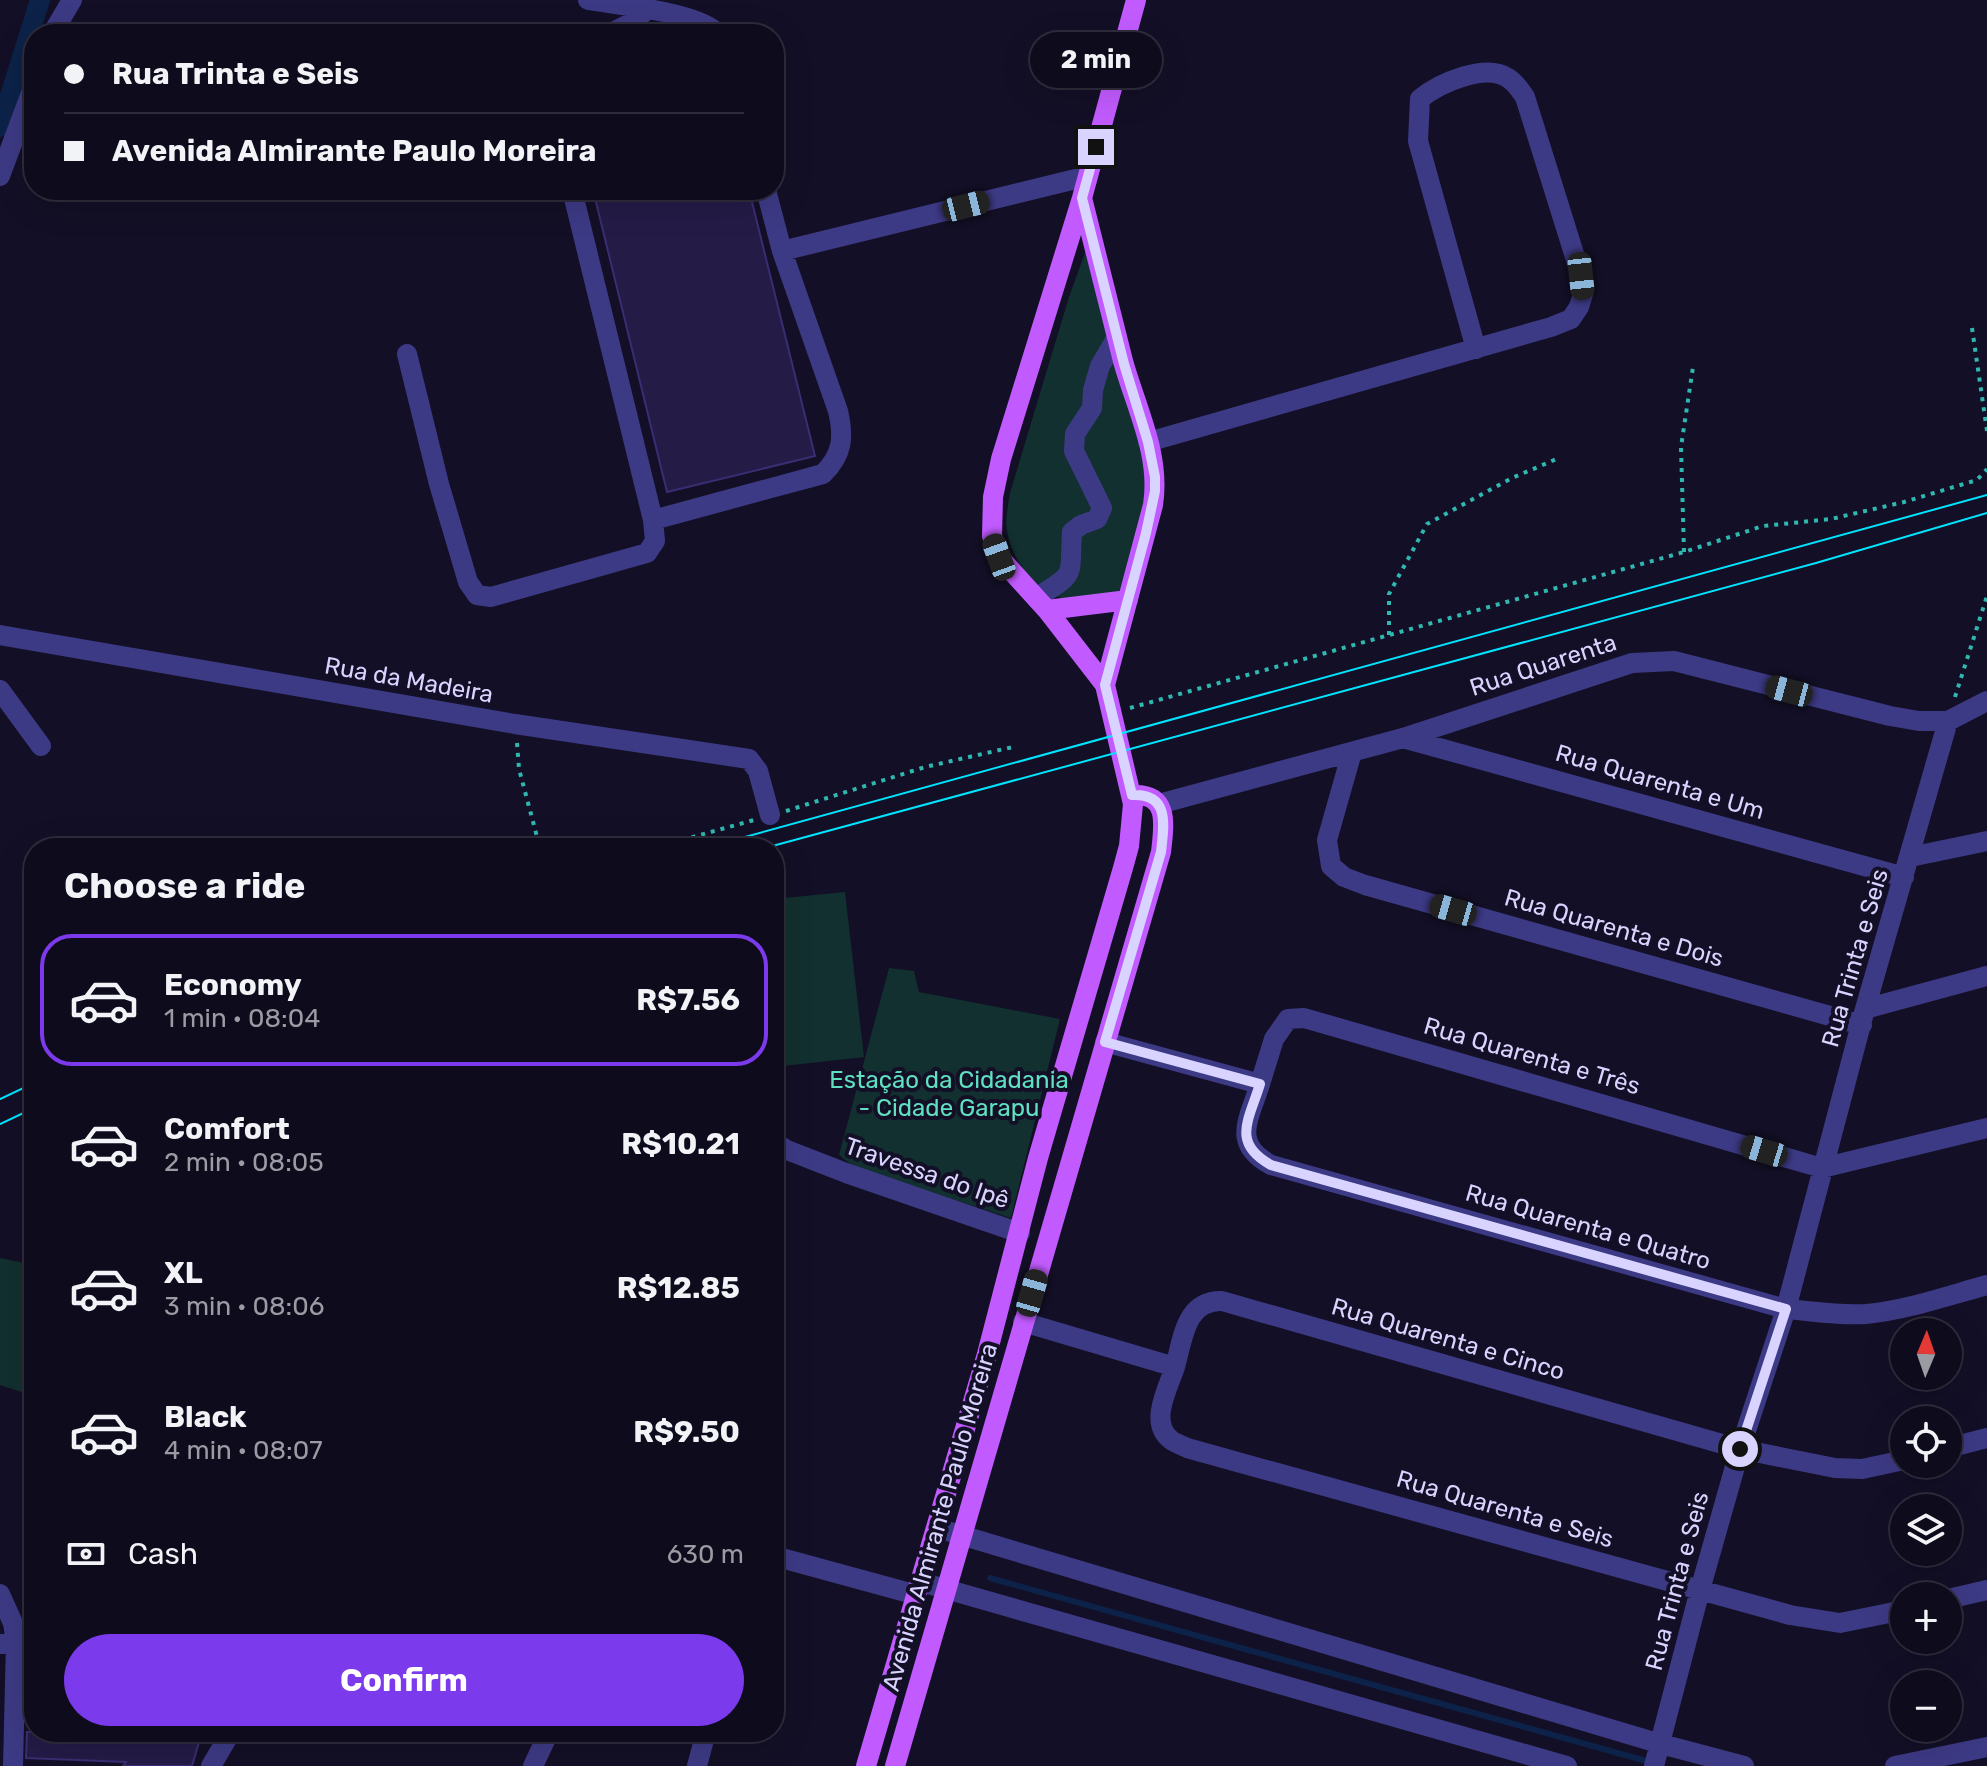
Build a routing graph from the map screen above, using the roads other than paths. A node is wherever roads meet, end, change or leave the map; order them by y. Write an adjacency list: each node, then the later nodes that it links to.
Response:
1 (72, 0): 5 (street)
2 (588, 0): 4 (street)
3 (1136, 0): 10 (main road, Avenida Almirante Paulo Moreira)
4 (647, 10): 6 (street); 7 (street)
5 (58, 24)
6 (629, 24)
7 (702, 24)
8 (24, 112): 9 (street)
9 (0, 176)
10 (1088, 176): 11 (main road, Avenida Almirante Paulo Moreira); 14 (street)
11 (1082, 198): 15 (main road, Avenida Almirante Paulo Moreira); 21 (main road, Avenida Almirante Paulo Moreira)
12 (574, 200): 19 (street)
13 (769, 200): 14 (street)
14 (782, 251): 19 (street)
15 (1117, 337): 18 (main road, Avenida Almirante Paulo Moreira); 21 (street)
16 (1476, 349): 16 (street); 18 (street)
17 (407, 354): 19 (street)
18 (1148, 442): 20 (main road, Avenida Almirante Paulo Moreira)
19 (653, 520)
20 (1128, 600): 21 (main road); 23 (main road, Avenida Almirante Paulo Moreira)
21 (1042, 604): 23 (main road, Avenida Almirante Paulo Moreira)
22 (0, 635): 32 (street, Rua da Madeira)
23 (1105, 685): 30 (main road, Avenida Almirante Paulo Moreira)
24 (0, 690): 28 (street)
25 (1987, 701): 26 (street)
26 (1948, 721): 27 (street, Rua Quarenta); 34 (street, Rua Trinta e Seis)
27 (1403, 738): 29 (street, Rua Quarenta); 35 (street, Rua Quarenta e Um)
28 (41, 746)
29 (1352, 752): 31 (street, Rua Quarenta); 37 (street, Rua Quarenta e Dois)
30 (1132, 795): 31 (main road); 40 (main road, Avenida Almirante Paulo Moreira)
31 (1159, 804): 38 (main road, Avenida Almirante Paulo Moreira)
32 (770, 815)
33 (1987, 841): 34 (street, Rua Trinta e Seis)
34 (1910, 857): 35 (street, Rua Trinta e Seis)
35 (1904, 877): 37 (street, Rua Trinta e Seis)
36 (1987, 976): 37 (street)
37 (1864, 1017): 44 (street, Rua Trinta e Seis)
38 (1105, 1042): 39 (street); 41 (main road, Avenida Almirante Paulo Moreira)
39 (1260, 1084): 44 (street, Rua Quarenta e Três); 47 (street, Rua Quarenta e Quatro)
40 (1060, 1085): 41 (main road); 45 (main road, Avenida Almirante Paulo Moreira)
41 (1090, 1093): 48 (main road, Avenida Almirante Paulo Moreira)
42 (1987, 1128): 44 (street, Rua Quarenta e Três)
43 (784, 1154): 45 (street, Travessa do Ipê)
44 (1822, 1168): 47 (street, Rua Trinta e Seis)
45 (1020, 1233): 54 (main road, Avenida Almirante Paulo Moreira)
46 (1987, 1285): 47 (street, Rua Quarenta e Quatro)
47 (1786, 1309): 52 (street, Rua Trinta e Seis)
48 (1023, 1322): 49 (street); 55 (main road, Avenida Almirante Paulo Moreira)
49 (1175, 1367): 52 (street, Rua Quarenta e Cinco); 59 (street, Rua Quarenta e Seis)
50 (1987, 1438): 51 (street)
51 (1962, 1444)
52 (1740, 1449): 53 (street, Rua Quarenta e Cinco); 59 (street, Rua Trinta e Seis)
53 (1890, 1463)
54 (937, 1528): 55 (street); 57 (main road, Avenida Almirante Paulo Moreira)
55 (963, 1537): 58 (main road, Avenida Almirante Paulo Moreira); 69 (street)
56 (784, 1558): 57 (street)
57 (919, 1588): 58 (street); 74 (main road, Avenida Almirante Paulo Moreira)
58 (948, 1589): 75 (main road, Avenida Almirante Paulo Moreira); 76 (street)
59 (1700, 1590): 63 (street, Rua Quarenta e Seis); 69 (street, Rua Trinta e Seis)
60 (1987, 1590): 62 (street)
61 (0, 1594): 64 (street)
62 (1962, 1596)
63 (1890, 1613)
64 (17, 1643): 70 (street)
65 (225, 1742): 71 (street)
66 (544, 1742): 72 (street)
67 (703, 1742): 73 (street)
68 (1987, 1747): 78 (street)
69 (1658, 1755): 77 (street)
70 (13, 1766)
71 (211, 1766)
72 (533, 1766)
73 (697, 1766)
74 (866, 1766)
75 (895, 1766)
76 (1567, 1766)
77 (1744, 1766)
78 (1895, 1766)

